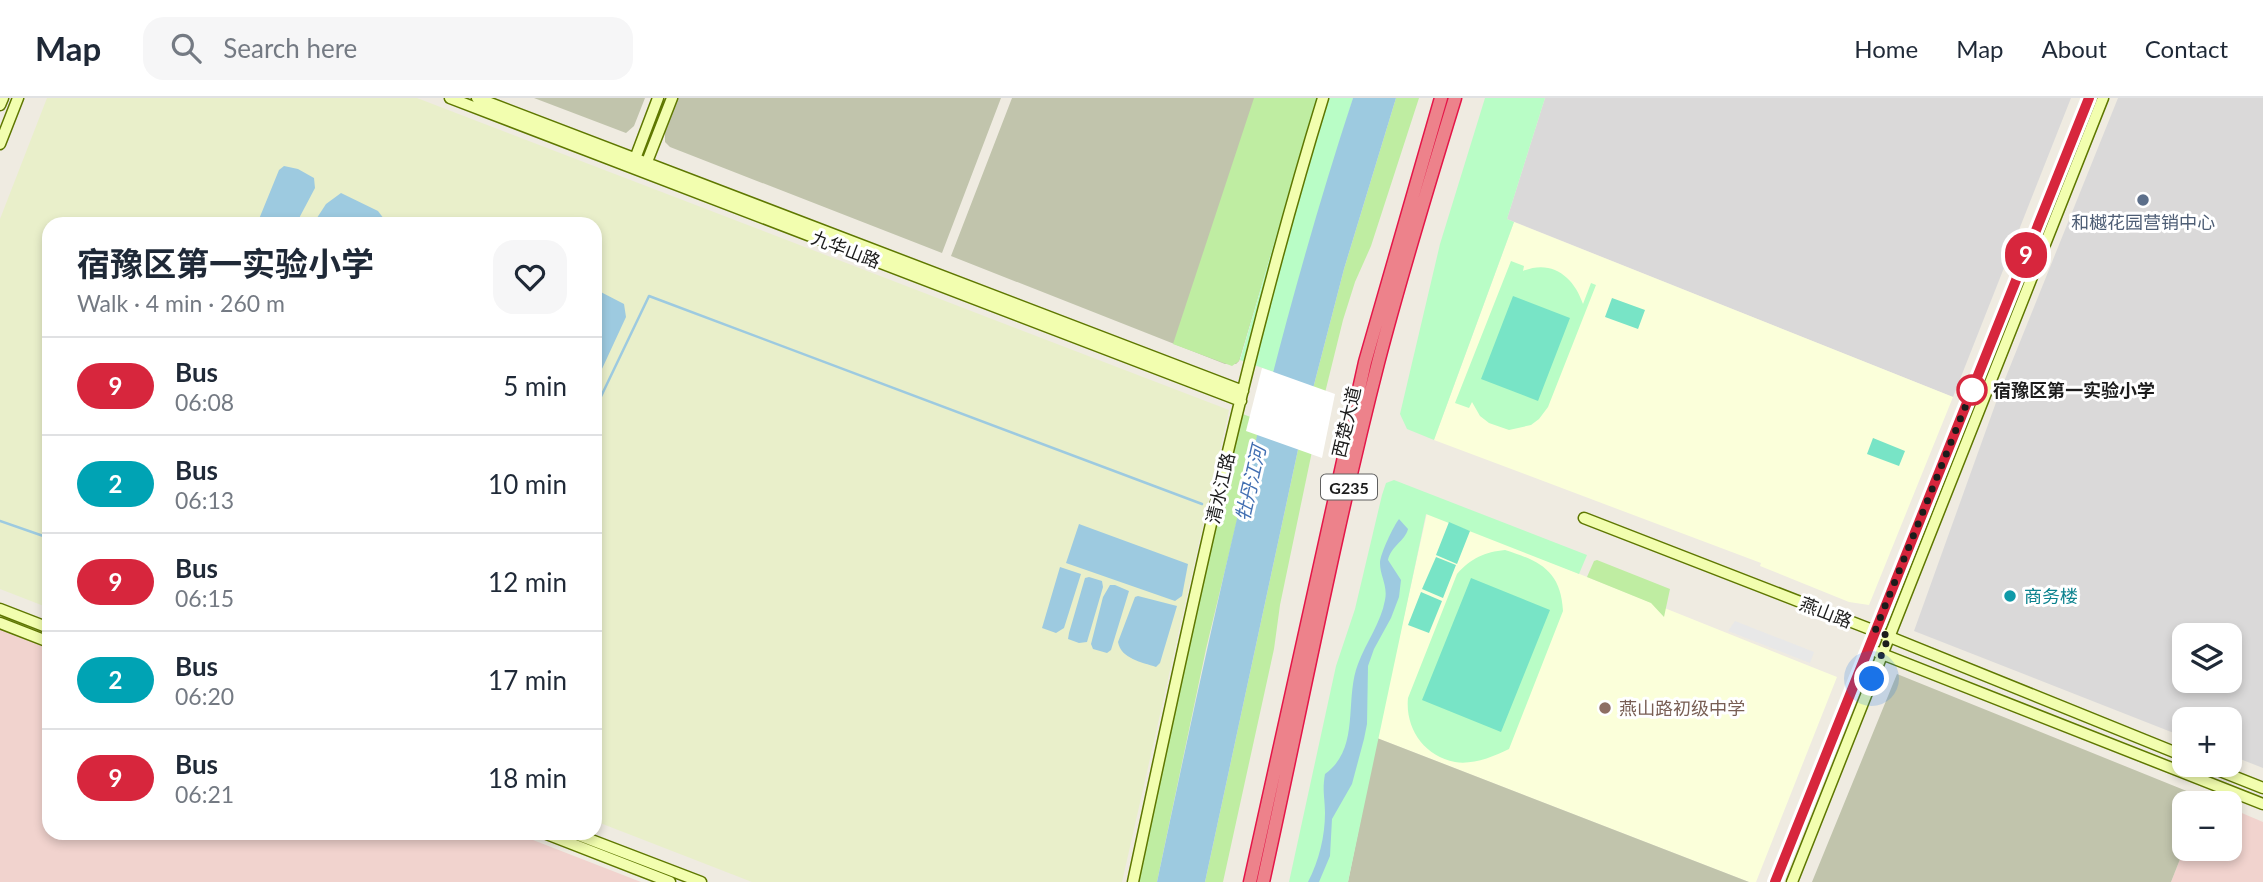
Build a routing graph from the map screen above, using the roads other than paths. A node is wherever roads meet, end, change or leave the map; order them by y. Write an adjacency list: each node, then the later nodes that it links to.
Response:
1 (3, 98): 12 (street)
2 (18, 98): 13 (street)
3 (450, 98): 14 (street, 九华山路)
4 (477, 98): 14 (street, 九华山路)
5 (658, 98): 14 (street)
6 (672, 98): 15 (street)
7 (1322, 98): 16 (street, 清水江路)
8 (1441, 98): 35 (highway, 西楚大道 / G235)
9 (1455, 98): 36 (highway, 西楚大道 / G235)
10 (2089, 98): 21 (street)
11 (2103, 98): 22 (street)
12 (0, 105)
13 (0, 144)
14 (633, 163): 15 (street, 九华山路)
15 (645, 168): 16 (street, 九华山路)
16 (1242, 396): 34 (street, 清水江路)
17 (1584, 518): 21 (street, 燕山路)
18 (0, 609): 20 (street)
19 (0, 622): 23 (street)
20 (42, 625)
21 (1875, 631): 22 (street, 燕山路); 24 (street)
22 (1889, 636): 25 (street); 26 (street, 燕山路)
23 (42, 639)
24 (1868, 648): 25 (street); 37 (street)
25 (1882, 653): 29 (street); 38 (street)
26 (2172, 751)
27 (2235, 777): 28 (street)
28 (2263, 788)
29 (2263, 804)
30 (562, 840): 32 (street)
31 (591, 840): 33 (street)
32 (670, 882)
33 (702, 882)
34 (1133, 882)
35 (1250, 882)
36 (1263, 882)
37 (1775, 882)
38 (1792, 882)

